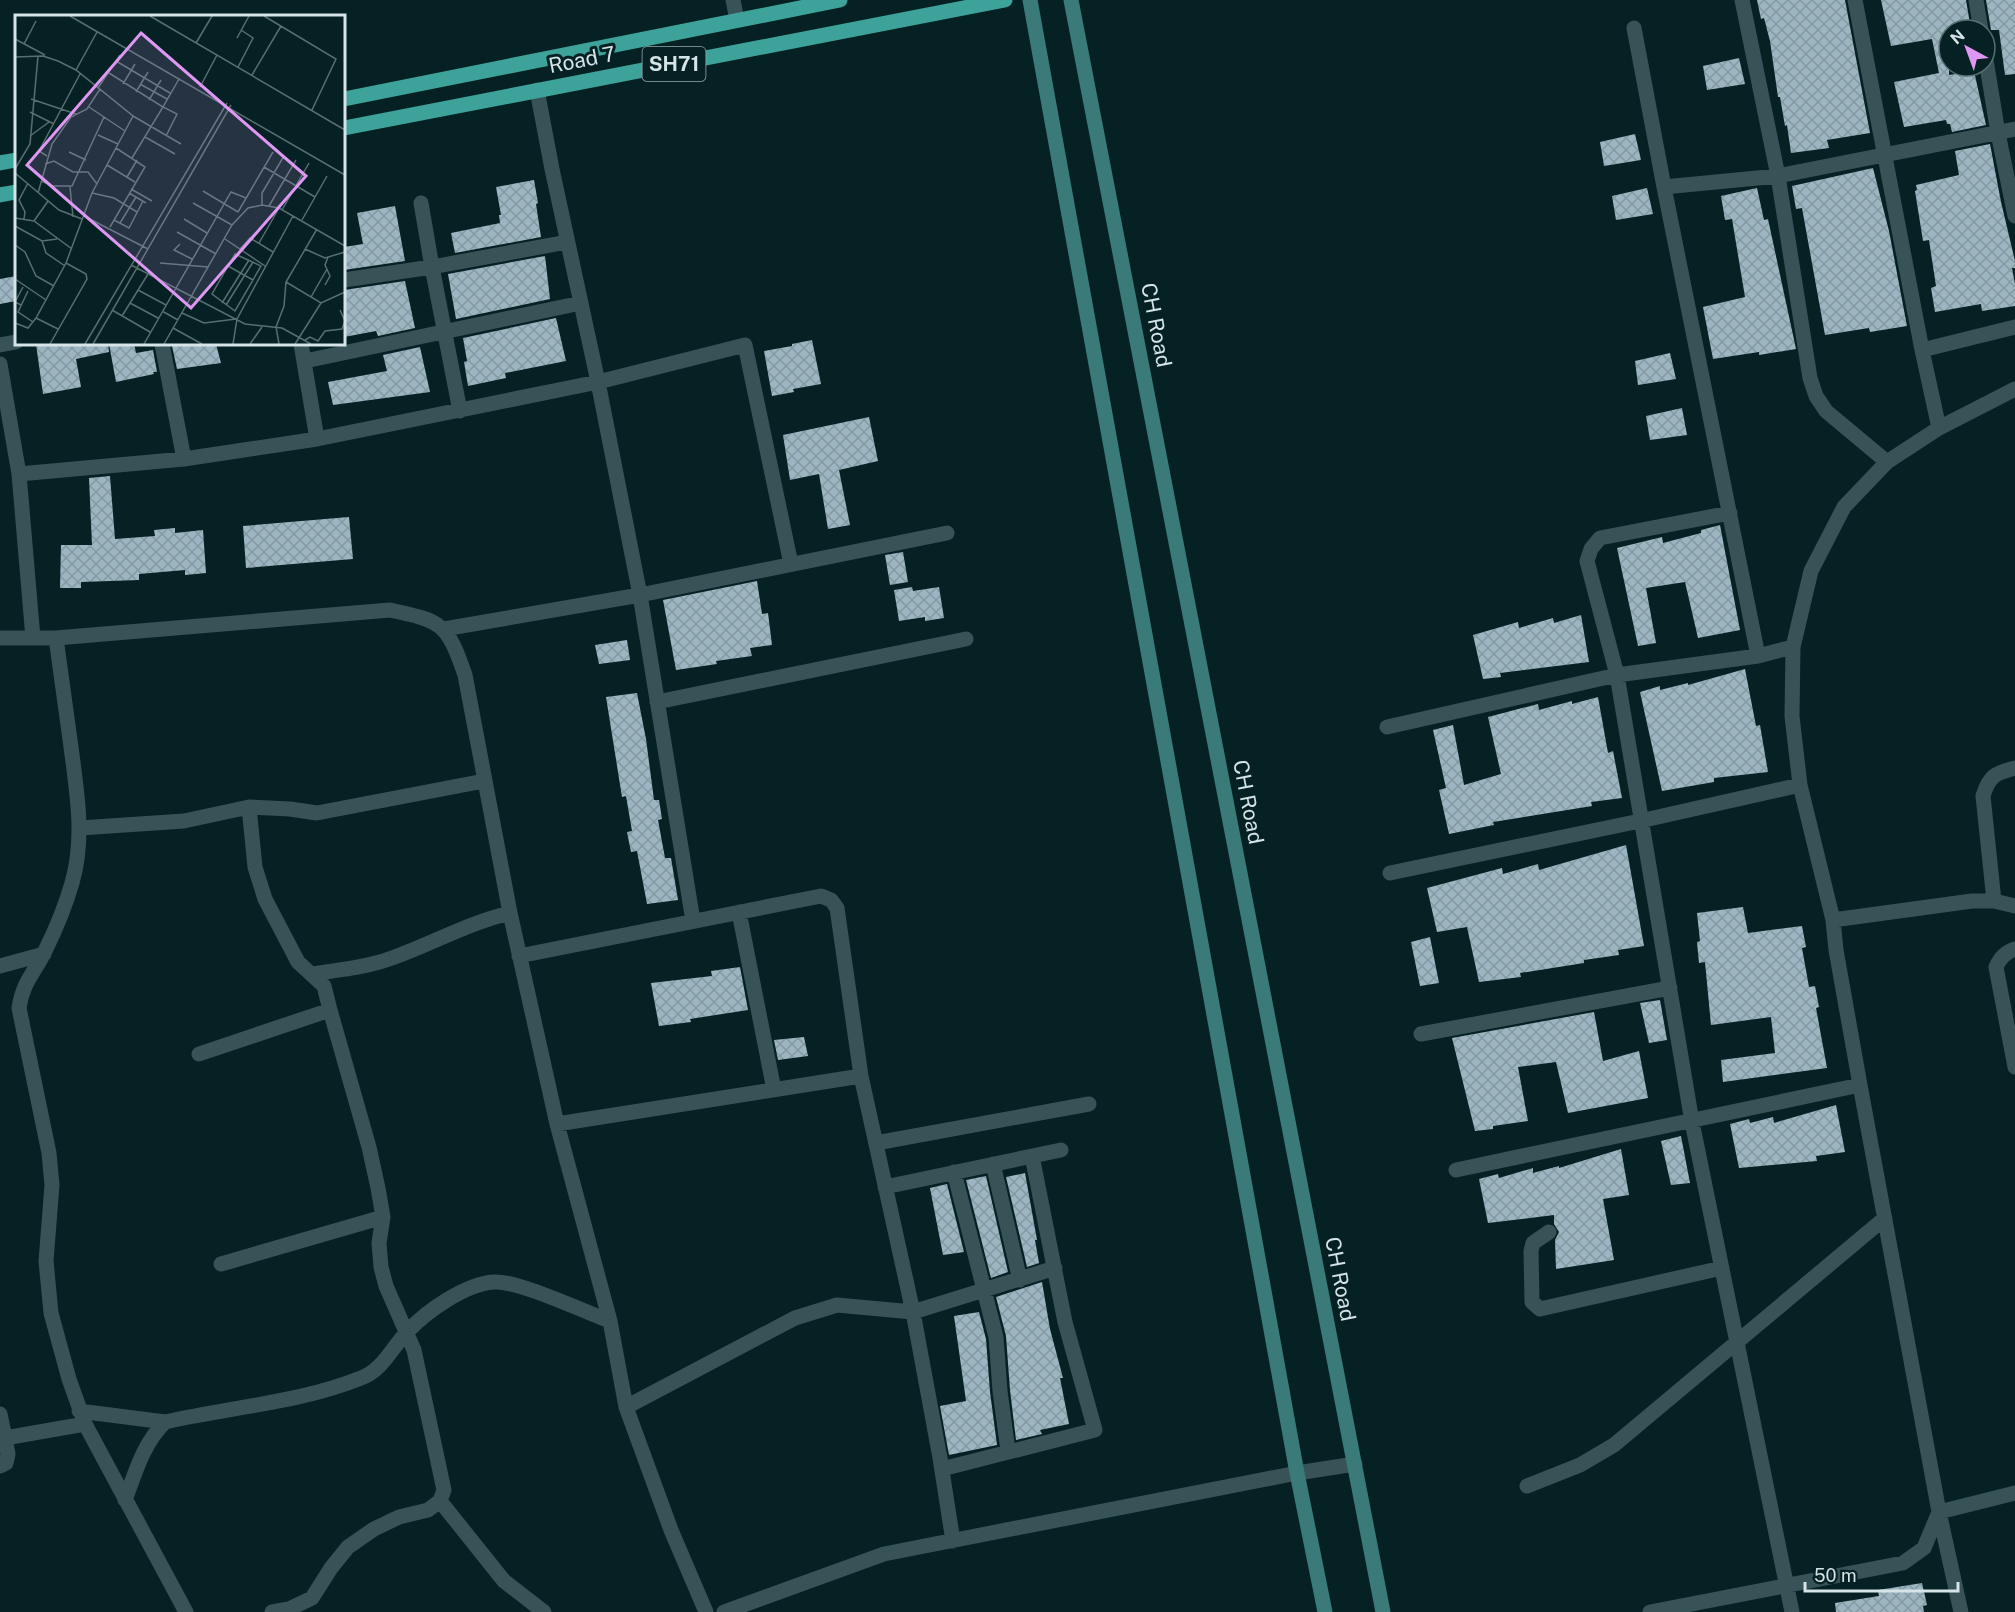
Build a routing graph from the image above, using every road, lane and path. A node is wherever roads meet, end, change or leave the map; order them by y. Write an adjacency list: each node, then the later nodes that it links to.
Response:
1 (733, 0): 10 (street)
2 (840, 0): 10 (main road, Road 7 / SH71)
3 (1005, 0): 13 (main road, Road 7 / SH71)
4 (1030, 0): 119 (street)
5 (1071, 0): 116 (street, CH Road)
6 (1742, 0): 21 (street)
7 (1855, 0): 18 (street)
8 (1976, 0): 9 (street)
9 (1979, 18)
10 (737, 20): 14 (main road, Road 7 / SH71)
11 (1634, 28): 22 (street)
12 (1989, 78): 17 (street)
13 (537, 90): 15 (main road, Road 7 / SH71); 27 (street)
14 (345, 99)
15 (345, 128)
16 (2015, 129): 17 (street)
17 (1998, 133): 18 (street); 26 (street)
18 (1884, 155): 21 (street); 37 (street)
19 (15, 160): 20 (main road)
20 (0, 164)
21 (1778, 176): 22 (street); 46 (street)
22 (1664, 187): 48 (street)
23 (15, 192): 24 (main road)
24 (0, 195)
25 (421, 203): 28 (street)
26 (2015, 216)
27 (567, 242): 28 (street); 30 (street)
28 (432, 267): 29 (street); 32 (street)
29 (345, 280)
30 (581, 303): 32 (street); 40 (street)
31 (2015, 327): 37 (street)
32 (446, 330): 38 (street); 42 (street)
33 (15, 342): 34 (street)
34 (0, 345)
35 (162, 345): 45 (street)
36 (302, 345): 38 (street)
37 (1922, 350): 43 (street)
38 (305, 361): 44 (street)
39 (0, 364): 47 (street)
40 (598, 382): 42 (street); 50 (street); 51 (street)
41 (2015, 389): 43 (street)
42 (460, 411): 44 (street)
43 (1939, 428): 46 (street)
44 (317, 439): 45 (street)
45 (184, 459): 47 (street)
46 (1887, 462): 57 (street)
47 (19, 474): 54 (street)
48 (1730, 513): 58 (street); 59 (street)
49 (946, 533): 50 (street)
50 (791, 564): 51 (street)
51 (640, 595): 52 (street); 60 (street)
52 (444, 629): 55 (street); 63 (street)
53 (0, 638): 54 (street)
54 (33, 638): 55 (street)
55 (56, 638): 67 (street)
56 (966, 639): 60 (street)
57 (1793, 647): 58 (street); 64 (street)
58 (1758, 656): 59 (street)
59 (1617, 675): 61 (street); 66 (street)
60 (657, 702): 74 (street)
61 (1387, 727)
62 (2015, 768): 69 (street)
63 (484, 781): 65 (street); 72 (street)
64 (1800, 785): 66 (street); 73 (street)
65 (249, 807): 67 (street); 79 (street)
66 (1640, 821): 68 (street); 80 (street)
67 (80, 828): 76 (street)
68 (1390, 873)
69 (1994, 901): 70 (street); 73 (street)
70 (2015, 906)
71 (739, 912): 74 (street); 85 (street); 87 (street)
72 (510, 913): 77 (street); 79 (street)
73 (1833, 920): 86 (street)
74 (693, 921): 77 (street)
75 (2015, 949): 84 (street)
76 (44, 954): 78 (street); 112 (street)
77 (519, 956): 90 (street)
78 (0, 966)
79 (312, 974): 81 (street)
80 (1670, 988): 82 (street); 89 (street)
81 (330, 1010): 83 (street); 98 (street)
82 (1421, 1034)
83 (199, 1054)
84 (2015, 1067)
85 (861, 1076): 87 (street); 91 (street)
86 (1860, 1085): 89 (street); 99 (street)
87 (774, 1090): 90 (street)
88 (1089, 1104): 91 (street)
89 (1692, 1122): 95 (street); 103 (street)
90 (557, 1124): 107 (street)
91 (876, 1143): 97 (street)
92 (1061, 1150): 93 (street)
93 (1032, 1156): 94 (street); 102 (street)
94 (993, 1164): 96 (street); 104 (street)
95 (1456, 1170)
96 (954, 1172): 97 (street); 105 (street)
97 (885, 1187): 106 (street)
98 (383, 1217): 101 (street); 108 (street)
99 (1885, 1218): 109 (street); 124 (street)
100 (1549, 1232): 103 (street)
101 (221, 1264)
102 (1055, 1268): 104 (street); 115 (street)
103 (1722, 1268): 109 (street)
104 (1020, 1280): 105 (street)
105 (984, 1291): 106 (street); 115 (street)
106 (913, 1312): 110 (street); 118 (street)
107 (610, 1322): 108 (street); 110 (street)
108 (407, 1332): 113 (street); 123 (street)
109 (1737, 1340): 120 (street); 126 (street)
110 (626, 1407): 130 (street)
111 (0, 1414): 114 (street)
112 (82, 1417): 113 (street); 114 (street); 122 (street)
113 (165, 1422): 122 (street)
114 (5, 1438): 117 (street)
115 (1008, 1451): 118 (street)
116 (1355, 1464): 119 (street); 133 (street, CH Road)
117 (0, 1466)
118 (942, 1469): 125 (street)
119 (1298, 1473): 125 (street); 132 (street)
120 (1527, 1486)
121 (2015, 1493): 124 (street)
122 (125, 1500): 127 (street)
123 (440, 1501): 128 (street); 129 (street)
124 (1940, 1512): 126 (street); 136 (street)
125 (953, 1541): 131 (street)
126 (1787, 1586): 134 (street); 135 (street)
127 (186, 1612)
128 (272, 1612)
129 (544, 1612)
130 (706, 1612)
131 (724, 1612)
132 (1325, 1612)
133 (1383, 1612)
134 (1650, 1612)
135 (1792, 1612)
136 (1960, 1612)

